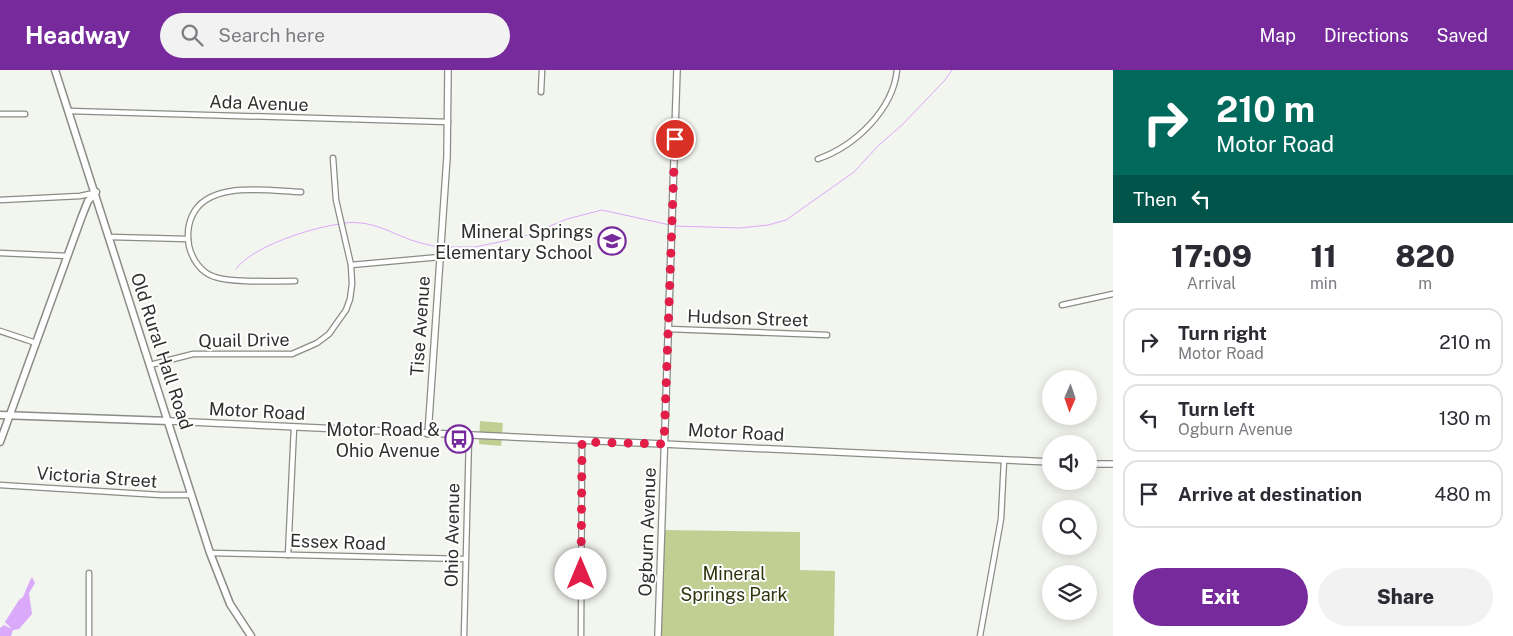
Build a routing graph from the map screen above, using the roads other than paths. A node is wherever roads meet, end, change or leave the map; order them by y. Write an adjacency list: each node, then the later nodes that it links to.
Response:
1 (56, 70): 7 (main road, Old Rural Hall Road)
2 (448, 70): 10 (street, Tise Avenue)
3 (542, 70): 6 (street)
4 (677, 70): 25 (street, Ogburn Avenue)
5 (897, 70): 12 (street)
6 (541, 92)
7 (69, 111): 10 (street, Ada Avenue); 13 (main road, Old Rural Hall Road)
8 (0, 114): 9 (street)
9 (25, 114)
10 (448, 122): 20 (street, Tise Avenue)
11 (333, 158): 21 (street, Quail Drive)
12 (818, 159)
13 (96, 192): 15 (street); 16 (main road, Old Rural Hall Road); 19 (main road)
14 (301, 192): 17 (street)
15 (0, 200)
16 (110, 237): 17 (street); 29 (main road, Old Rural Hall Road)
17 (188, 239): 22 (street)
18 (0, 253): 19 (street)
19 (68, 256): 28 (main road)
20 (440, 257): 21 (street); 34 (street, Tise Avenue)
21 (351, 265): 29 (street, Quail Drive)
22 (295, 281)
23 (1113, 294): 24 (street)
24 (1062, 304)
25 (668, 329): 27 (street, Hudson Street); 38 (street, Ogburn Avenue)
26 (0, 330): 28 (street)
27 (827, 335)
28 (36, 343): 31 (main road)
29 (150, 365): 32 (main road, Old Rural Hall Road)
30 (0, 415): 31 (main road, Motor Road)
31 (10, 415): 32 (main road, Motor Road); 36 (main road)
32 (169, 422): 33 (street, Motor Road); 44 (main road, Old Rural Hall Road)
33 (294, 427): 34 (street, Motor Road); 46 (street)
34 (428, 434): 35 (street, Motor Road)
35 (469, 436): 37 (street, Motor Road); 47 (street, Ohio Avenue)
36 (0, 442)
37 (582, 442): 38 (street, Motor Road); 52 (street)
38 (664, 444): 39 (street, Motor Road); 53 (street, Ogburn Avenue)
39 (1004, 460): 40 (street, Motor Road); 54 (street)
40 (1042, 462)
41 (1097, 464): 42 (street)
42 (1113, 464)
43 (0, 485): 44 (street, Victoria Street)
44 (192, 495): 45 (main road, Old Rural Hall Road)
45 (210, 553): 46 (street, Essex Road); 50 (main road, Old Rural Hall Road)
46 (288, 555): 47 (street, Essex Road)
47 (465, 559): 51 (street, Ohio Avenue)
48 (89, 573): 49 (street)
49 (89, 636)
50 (251, 636)
51 (464, 636)
52 (581, 636)
53 (658, 636)
54 (980, 636)

